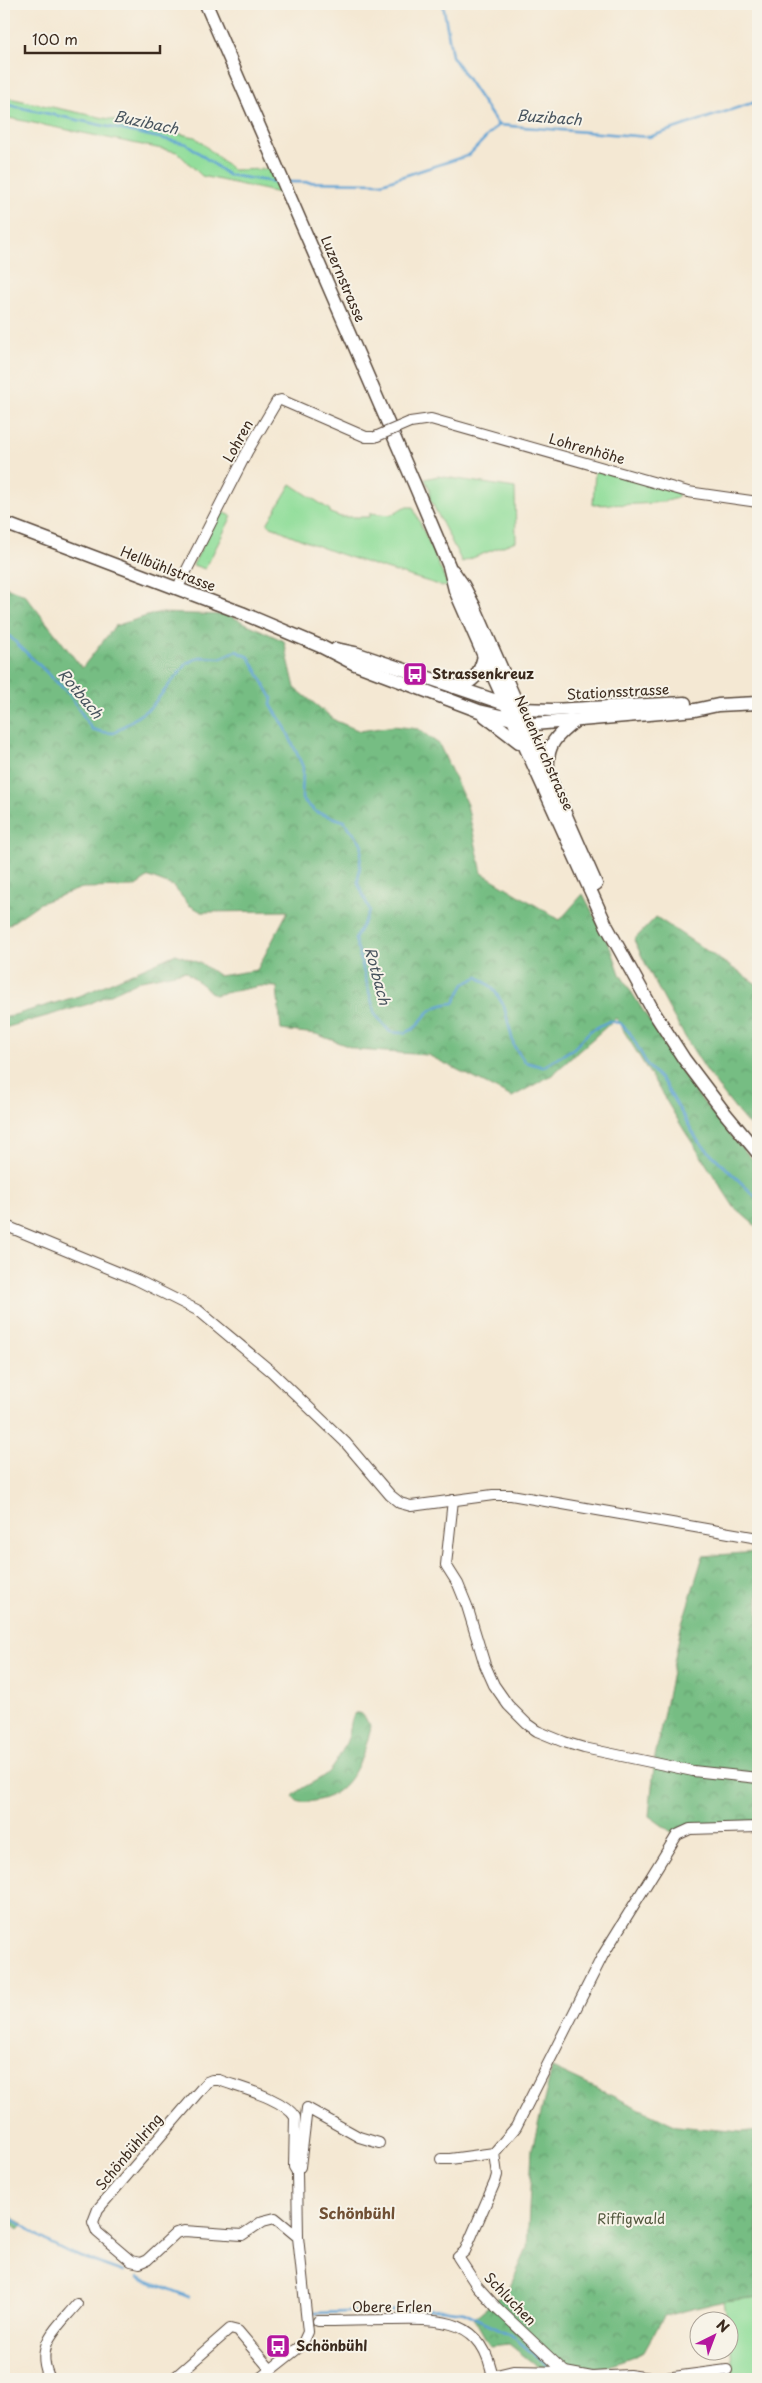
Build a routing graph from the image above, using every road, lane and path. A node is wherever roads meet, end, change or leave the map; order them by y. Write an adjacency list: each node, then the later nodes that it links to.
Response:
1 (206, 4): 5 (main road, Luzernstrasse)
2 (410, 422): 3 (street, Lohrenhöhe); 6 (street, Lohren, bridge)
3 (758, 502)
4 (4, 523): 6 (main road, Hellbühlstrasse)
5 (449, 566): 8 (main road, Neuenkirchstrasse); 14 (main road, Neuenkirchstrasse)
6 (178, 589): 7 (main road, Hellbühlstrasse)
7 (320, 646): 9 (main road, Hellbühlstrasse); 13 (main road, Hellbühlstrasse)
8 (484, 656): 9 (main road); 12 (main road, Neuenkirchstrasse)
9 (453, 687): 12 (main road, Hellbühlstrasse)
10 (758, 703): 11 (main road, Stationsstrasse)
11 (718, 705): 14 (main road, Stationsstrasse); 15 (main road, Stationsstrasse)
12 (506, 706): 14 (main road, Hellbühlstrasse)
13 (479, 712): 14 (main road, Hellbühlstrasse); 17 (main road)
14 (516, 714): 16 (main road, Neuenkirchstrasse); 17 (main road, Neuenkirchstrasse)
15 (575, 721): 16 (main road, Stationsstrasse); 18 (main road)
16 (526, 723): 18 (main road, Neuenkirchstrasse)
17 (524, 746): 19 (main road, Neuenkirchstrasse)
18 (548, 773): 19 (main road, Neuenkirchstrasse)
19 (621, 950): 20 (main road, Neuenkirchstrasse)
20 (758, 1153)
21 (4, 1225): 22 (street)
22 (453, 1500): 23 (street); 24 (street)
23 (758, 1538)
24 (758, 1778)
25 (758, 1827): 27 (street)
26 (379, 2143): 29 (street)
27 (494, 2153): 28 (street); 35 (street, Schluchen)
28 (440, 2159)
29 (297, 2172): 30 (street, Schönbühlring); 30 (street, Schönbühlring)
30 (298, 2237): 33 (street, Schönbühlring)
31 (77, 2304): 37 (street)
32 (318, 2321): 36 (street, Obere Erlen)
33 (271, 2370): 38 (street); 39 (street, Schönbühlring)
34 (727, 2370): 35 (street)
35 (565, 2372): 36 (street)
36 (493, 2378)
37 (50, 2379)
38 (173, 2379)
39 (259, 2379)

